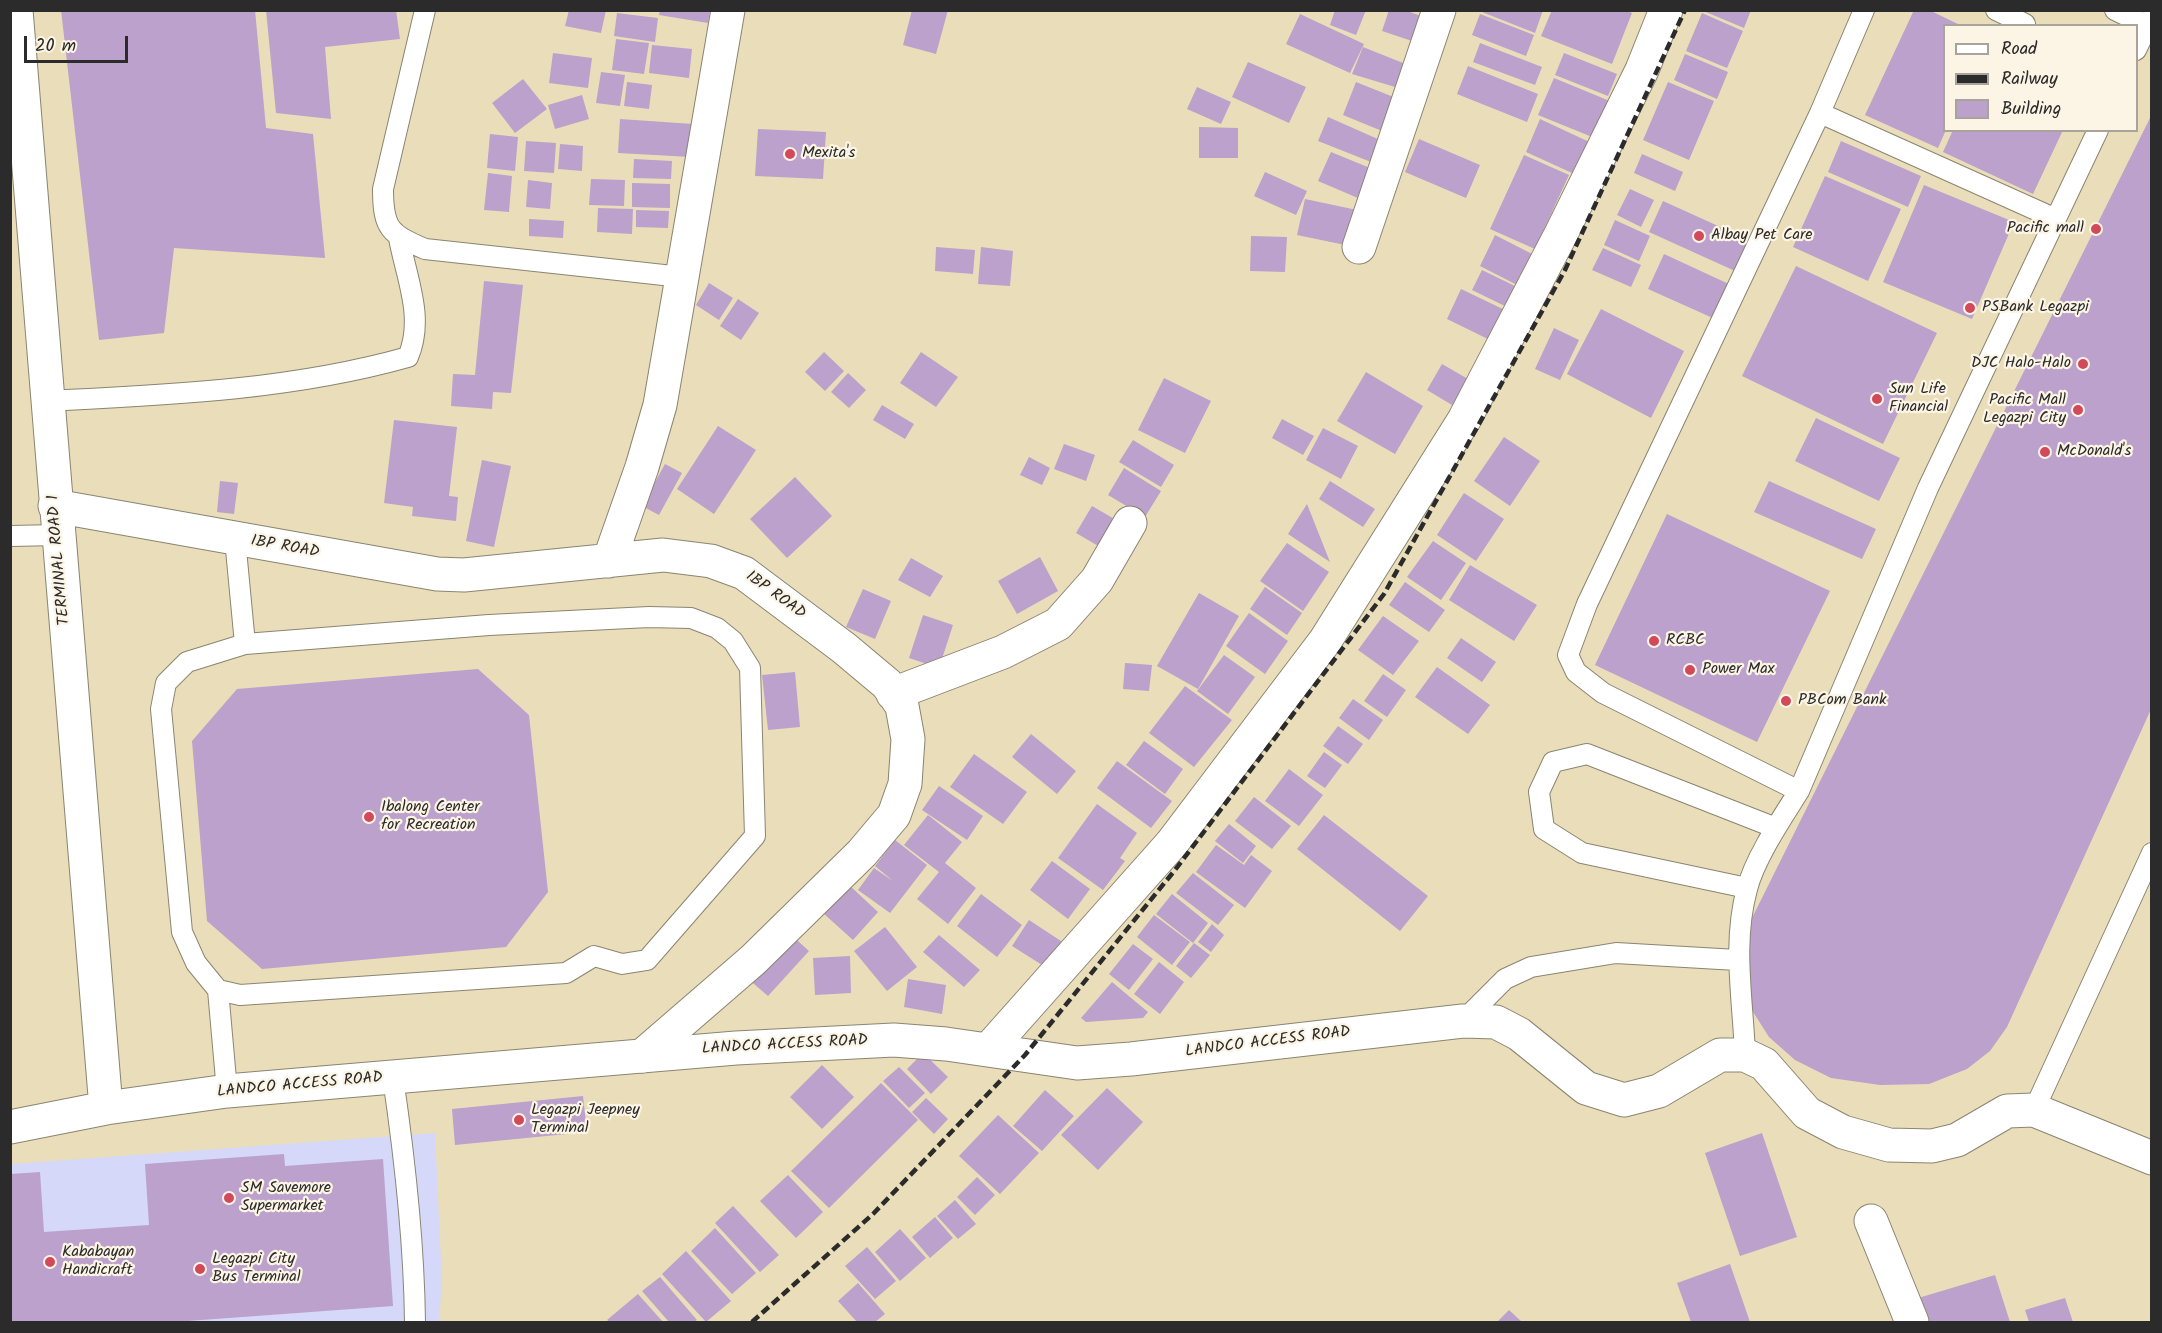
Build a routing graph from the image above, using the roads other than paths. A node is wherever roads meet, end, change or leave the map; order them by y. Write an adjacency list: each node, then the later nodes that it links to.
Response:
1 (425, 10): 15 (lane)
2 (728, 10): 17 (street)
3 (1439, 10): 16 (street)
4 (1666, 10): 33 (street)
5 (1864, 10): 12 (lane)
6 (1996, 10): 9 (lane)
7 (2115, 10): 10 (lane)
8 (14, 16): 18 (street, TERMINAL ROAD 1)
9 (2027, 20)
10 (2150, 22): 11 (lane)
11 (2138, 46)
12 (1820, 112): 14 (lane); 26 (lane)
13 (2097, 132): 14 (lane)
14 (2056, 219): 26 (lane)
15 (399, 238): 17 (lane); 18 (lane)
16 (1359, 247)
17 (682, 277): 23 (street)
18 (47, 400): 19 (street, TERMINAL ROAD 1)
19 (57, 520): 21 (lane); 22 (street, IBP ROAD); 38 (street, TERMINAL ROAD 1)
20 (1130, 523): 25 (street)
21 (10, 536)
22 (235, 539): 23 (street, IBP ROAD); 24 (lane)
23 (609, 561): 25 (street, IBP ROAD)
24 (245, 644): 31 (lane); 31 (lane)
25 (893, 694): 35 (street, IBP ROAD)
26 (1799, 791): 27 (lane)
27 (1776, 828): 29 (lane); 29 (lane)
28 (2151, 853): 39 (lane)
29 (1747, 888): 30 (lane)
30 (1737, 960): 32 (lane); 34 (lane)
31 (218, 990): 37 (lane)
32 (1463, 1021): 33 (street, LANDCO ACCESS ROAD); 34 (street, LANDCO ACCESS ROAD)
33 (989, 1049): 35 (street, LANDCO ACCESS ROAD)
34 (1745, 1054): 39 (street)
35 (642, 1056): 36 (street, LANDCO ACCESS ROAD)
36 (393, 1078): 37 (street, LANDCO ACCESS ROAD); 43 (lane)
37 (227, 1091): 38 (street, LANDCO ACCESS ROAD)
38 (106, 1108): 40 (street, LANDCO ACCESS ROAD)
39 (2034, 1110): 41 (street)
40 (10, 1127)
41 (2151, 1158)
42 (1871, 1221): 44 (street)
43 (415, 1323)
44 (1912, 1323)

